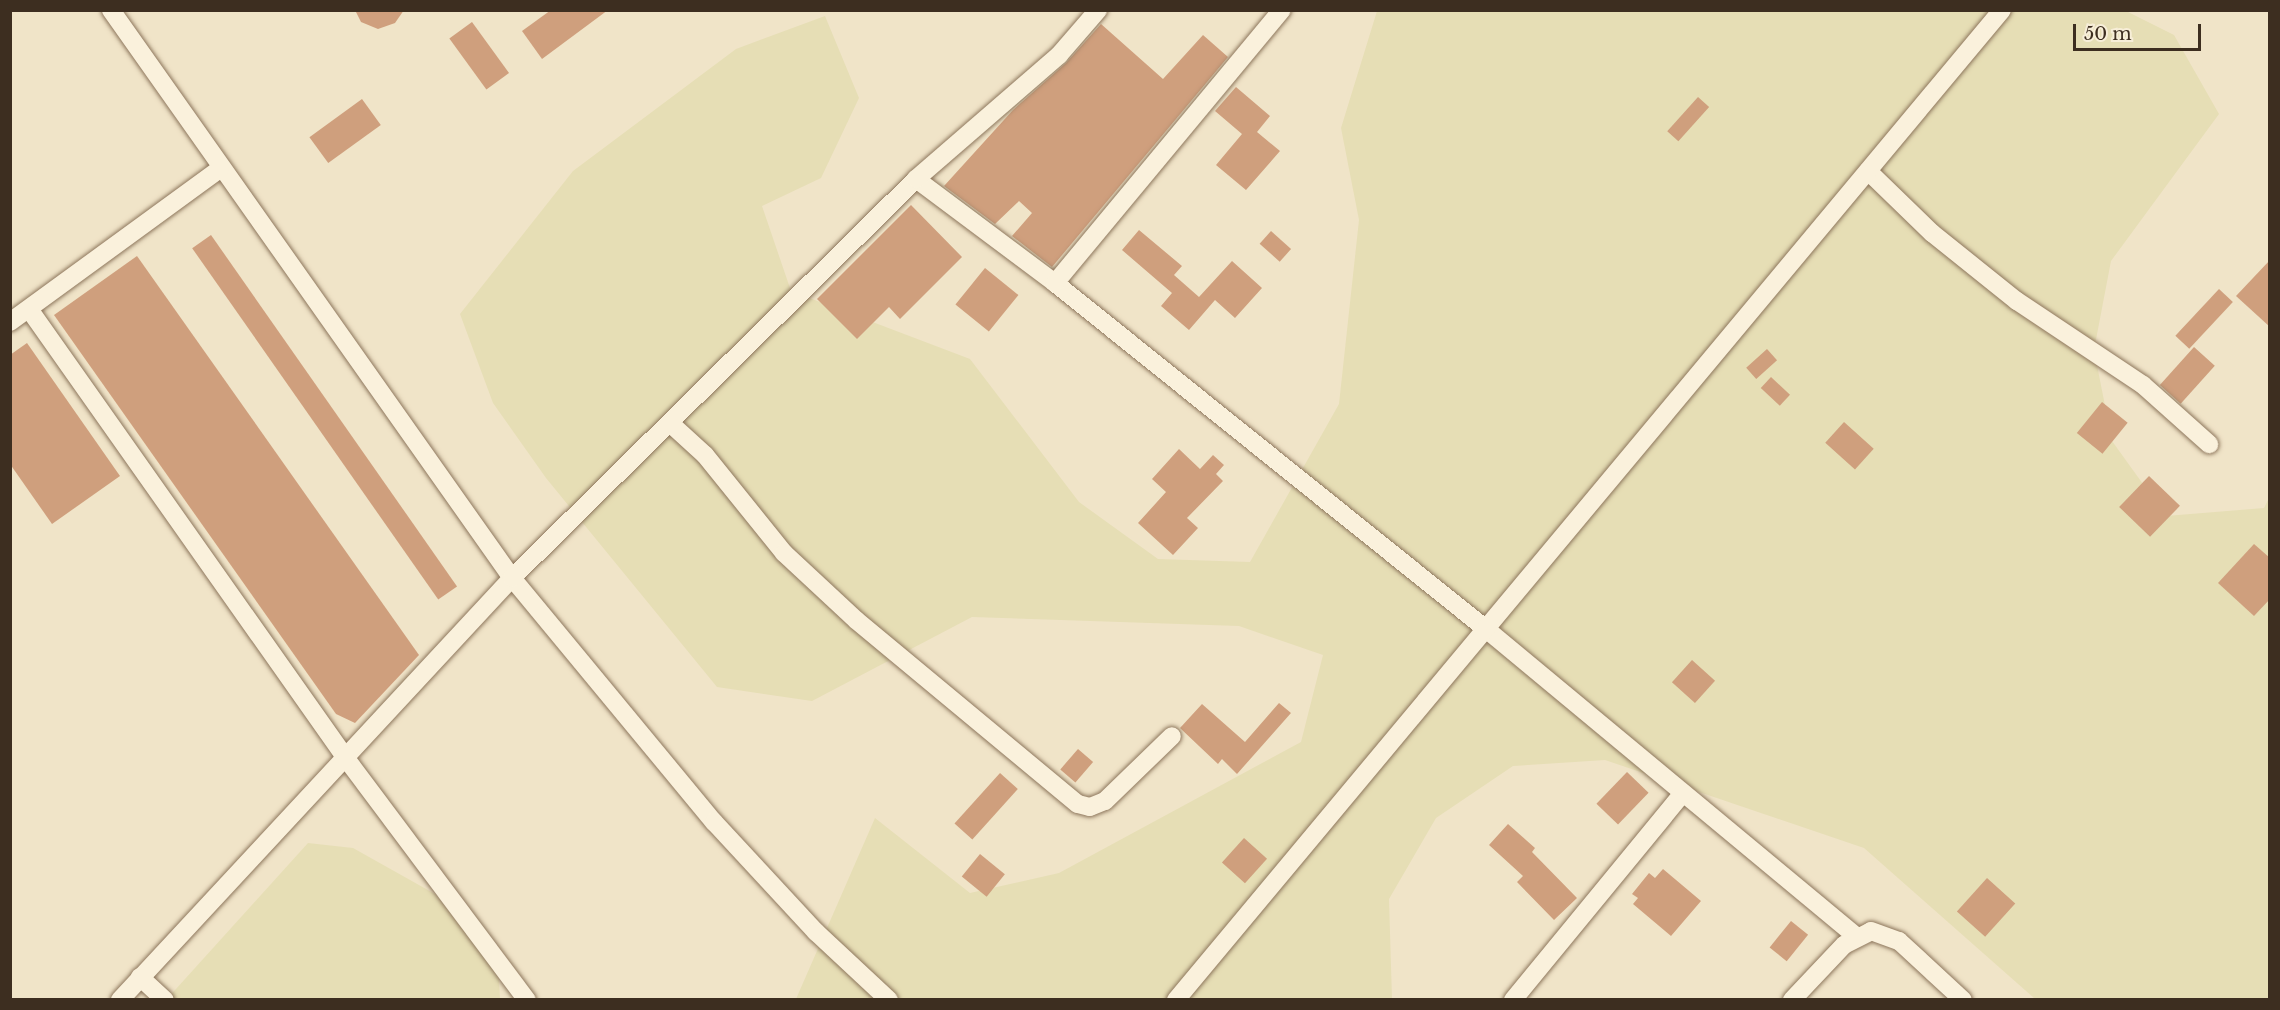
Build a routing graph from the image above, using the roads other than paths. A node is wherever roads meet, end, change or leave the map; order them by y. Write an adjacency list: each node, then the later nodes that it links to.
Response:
1 (111, 10): 5 (street)
2 (1098, 10): 7 (street)
3 (1282, 10): 8 (street)
4 (2002, 10): 6 (street)
5 (220, 169): 9 (street); 13 (street)
6 (1868, 171): 12 (street); 14 (street)
7 (916, 179): 8 (street); 11 (street)
8 (1055, 283): 14 (street)
9 (29, 309): 10 (street); 16 (street)
10 (10, 322)
11 (671, 424): 13 (street); 15 (street)
12 (2209, 444)
13 (512, 578): 16 (street); 23 (street)
14 (1486, 629): 17 (street); 24 (street)
15 (1172, 736)
16 (345, 757): 19 (street); 22 (street)
17 (1683, 793): 18 (street); 25 (street)
18 (1856, 936): 26 (street); 27 (street)
19 (140, 977): 20 (street); 21 (street)
20 (120, 999)
21 (165, 999)
22 (527, 999)
23 (889, 999)
24 (1176, 999)
25 (1513, 999)
26 (1792, 999)
27 (1963, 999)

